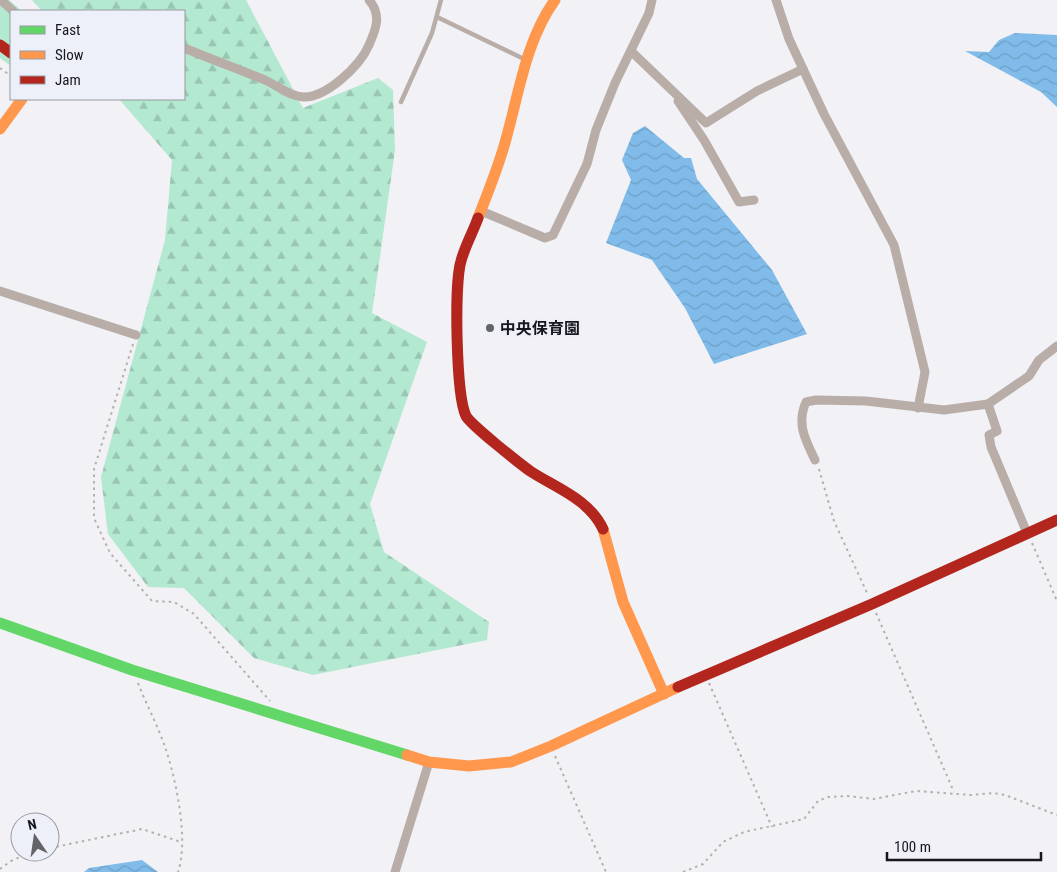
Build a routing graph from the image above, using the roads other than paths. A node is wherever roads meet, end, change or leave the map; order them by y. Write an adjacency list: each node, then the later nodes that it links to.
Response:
1 (1, 0): 7 (street)
2 (369, 0): 9 (street)
3 (441, 0): 8 (lane)
4 (556, 0): 11 (street)
5 (652, 0): 10 (street)
6 (776, 0): 12 (street)
7 (12, 10)
8 (437, 17): 11 (lane); 15 (lane)
9 (185, 48)
10 (632, 52): 13 (street); 18 (street)
11 (529, 61): 18 (street)
12 (803, 69): 13 (street); 23 (street)
13 (673, 92): 17 (street)
14 (21, 100): 16 (street)
15 (401, 102)
16 (0, 129)
17 (754, 200)
18 (481, 211): 28 (street)
19 (0, 290): 20 (street)
20 (136, 334)
21 (1057, 346): 22 (street)
22 (988, 404): 23 (street); 26 (street)
23 (918, 408): 24 (street)
24 (816, 460)
25 (1057, 520): 26 (street)
26 (1027, 533): 28 (street)
27 (0, 624): 29 (street)
28 (664, 694): 29 (street)
29 (429, 762): 30 (street)
30 (395, 872)

